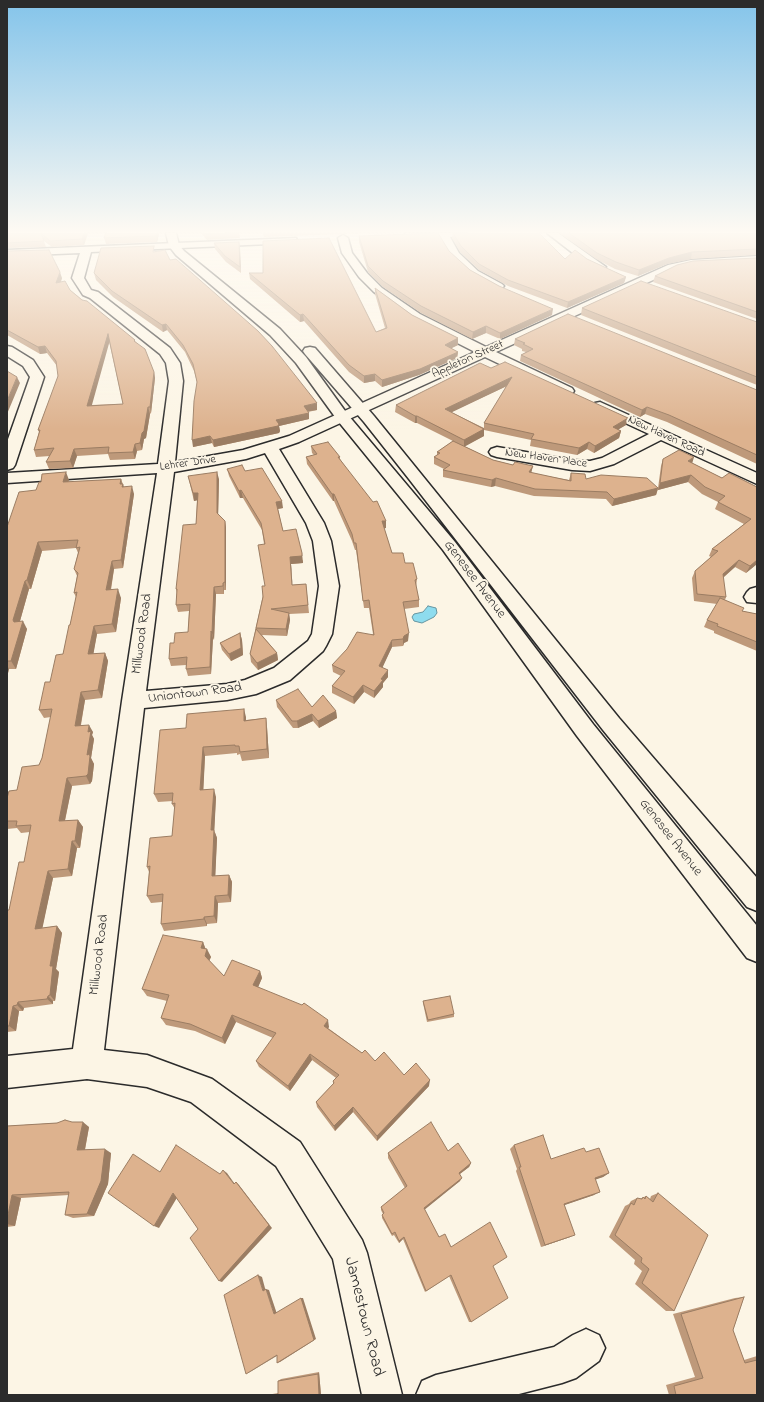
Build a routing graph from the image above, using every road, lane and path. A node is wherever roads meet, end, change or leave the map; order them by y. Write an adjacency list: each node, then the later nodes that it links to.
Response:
1 (98, 298): 18 (street, Millwood Road)
2 (235, 298): 13 (street, Genesee Avenue)
3 (252, 298): 13 (street, Genesee Avenue)
4 (390, 298): 10 (street)
5 (605, 298): 7 (street, Appleton Street)
6 (552, 309): 7 (street)
7 (568, 315): 8 (street); 10 (street, Appleton Street)
8 (582, 321)
9 (7, 350): 17 (street)
10 (485, 352): 11 (street); 13 (street, Appleton Street)
11 (577, 395)
12 (591, 402): 14 (street, New Haven Road)
13 (352, 414): 15 (street, Lehrer Drive); 22 (street, Genesee Avenue); 23 (street, Genesee Avenue)
14 (661, 434): 16 (street, New Haven Place); 20 (street, New Haven Road)
15 (269, 446): 18 (street, Lehrer Drive); 21 (street, Uniontown Road)
16 (497, 452)
17 (7, 465)
18 (166, 468): 19 (street, Lehrer Drive); 21 (street, Millwood Road)
19 (7, 478)
20 (757, 479)
21 (133, 701): 24 (street, Millwood Road)
22 (757, 898)
23 (757, 948)
24 (87, 1063): 25 (street, Jamestown Road); 27 (street, Jamestown Road)
25 (7, 1072)
26 (586, 1348): 28 (street)
27 (382, 1395)
28 (436, 1395)

